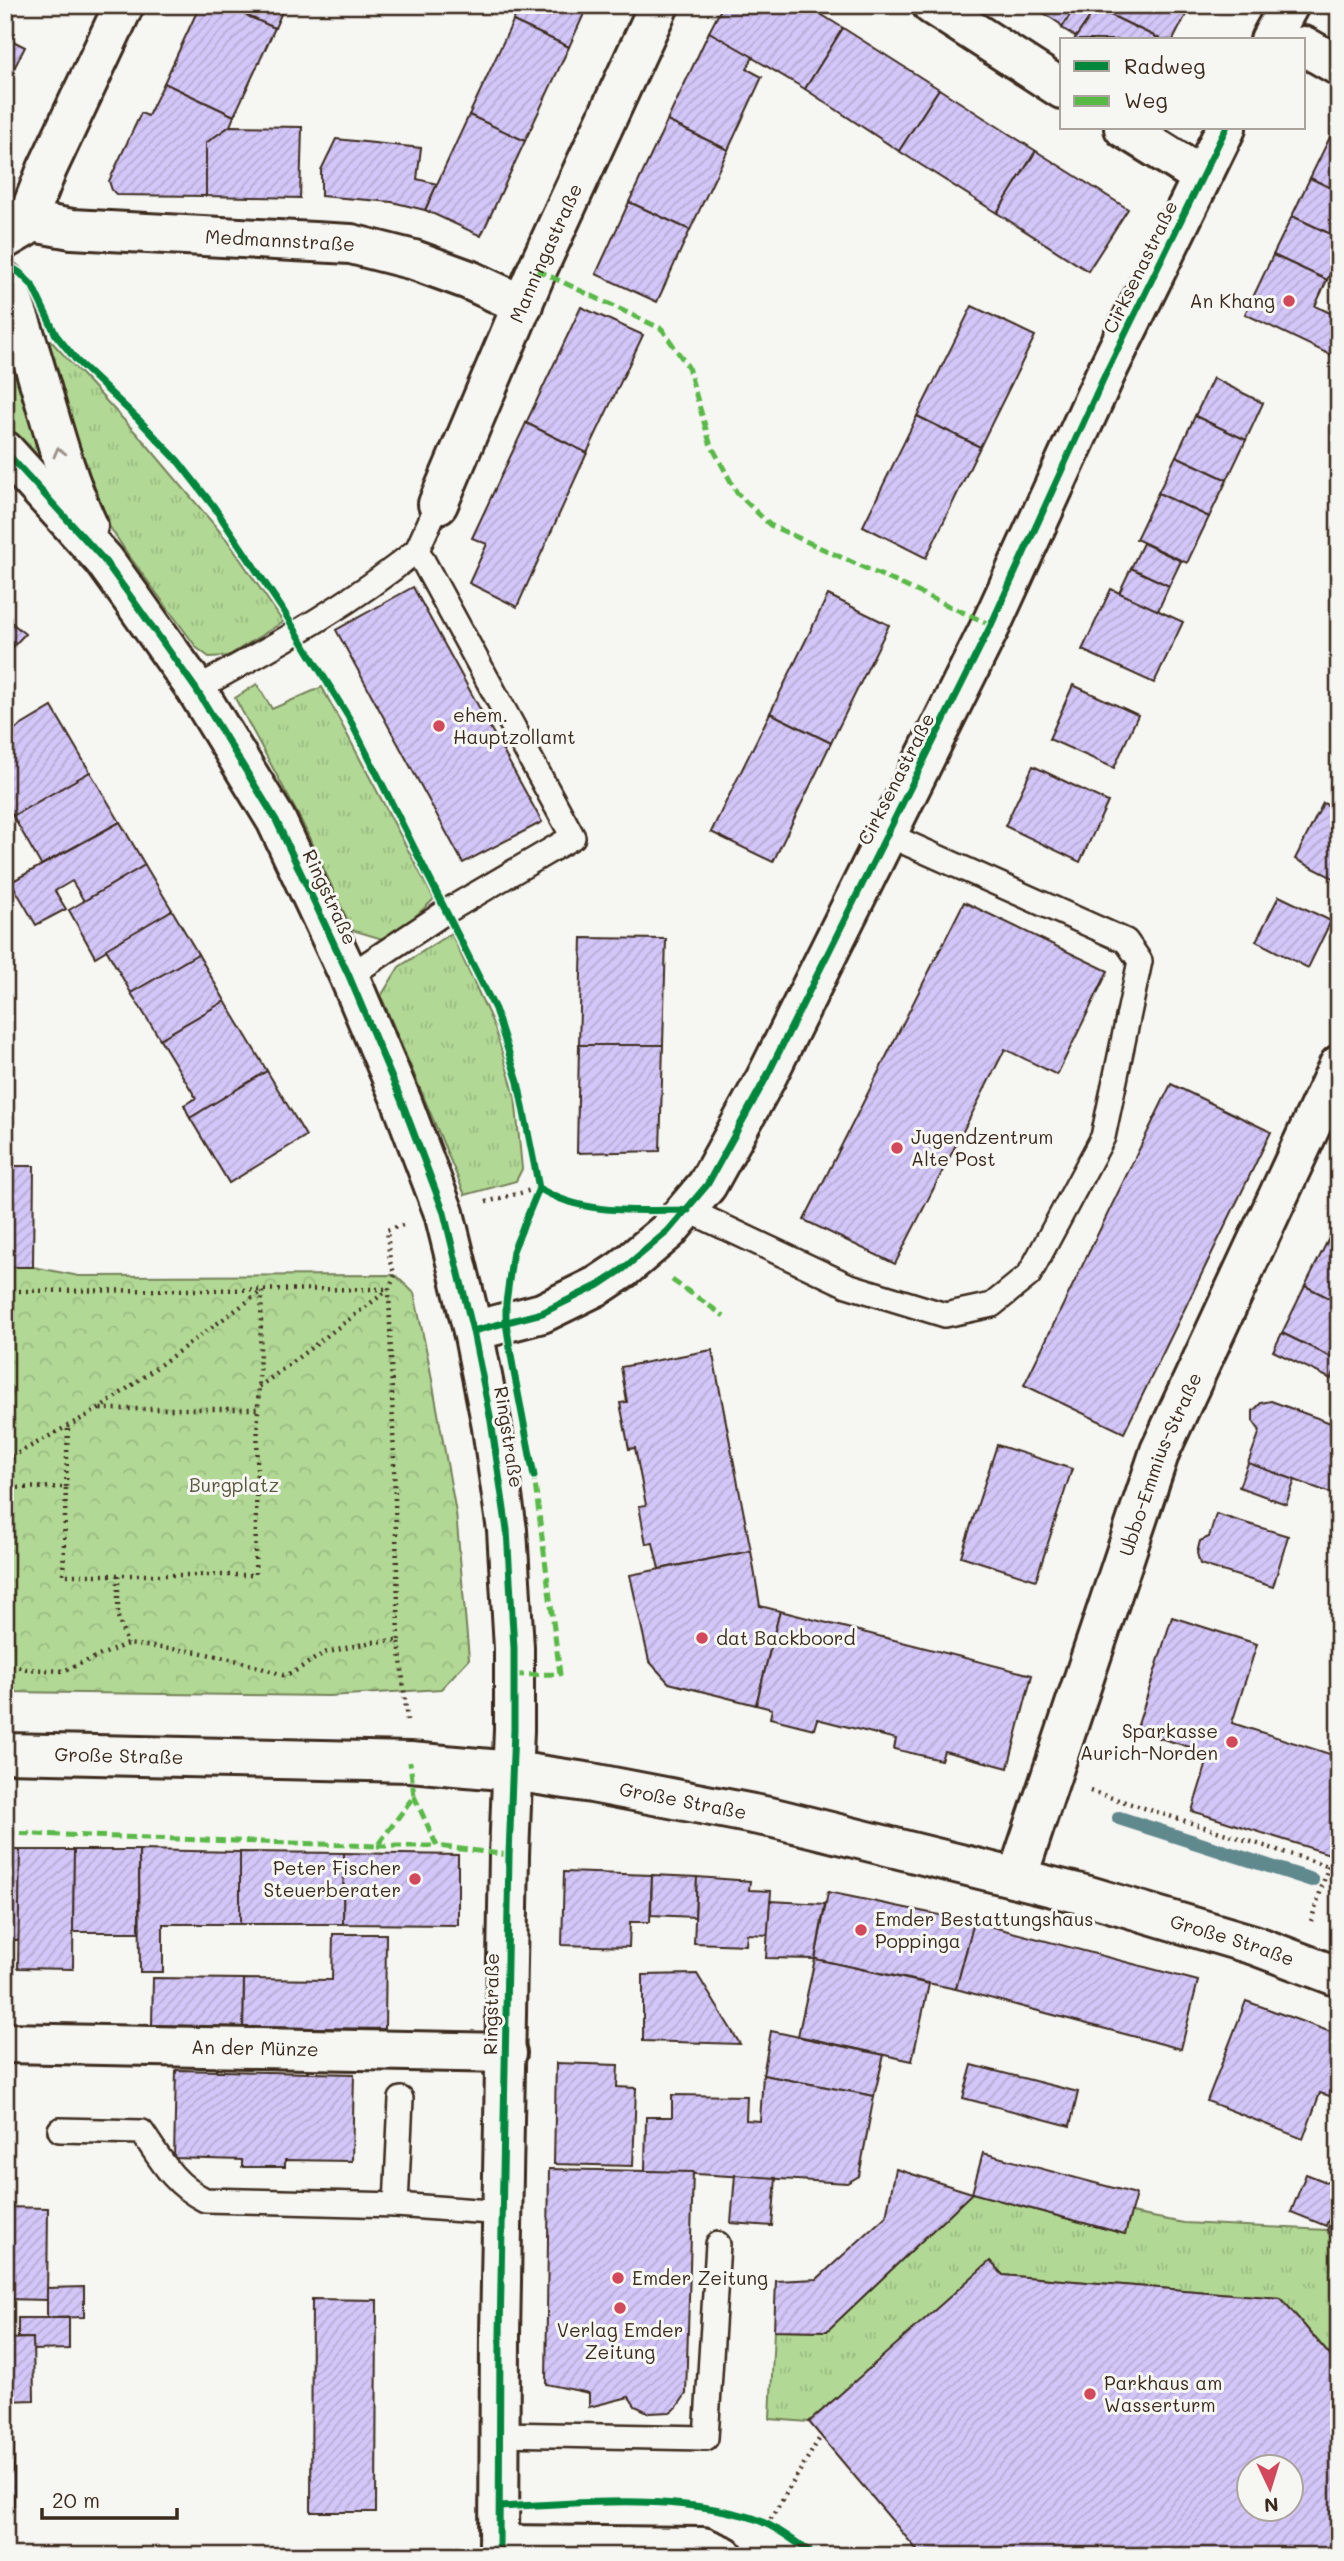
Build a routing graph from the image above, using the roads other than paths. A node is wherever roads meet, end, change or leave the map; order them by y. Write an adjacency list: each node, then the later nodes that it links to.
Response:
1 (124, 5): 10 (street)
2 (659, 5): 12 (street, Manningastraße)
3 (933, 5): 6 (street)
4 (1306, 45): 5 (street)
5 (1339, 66)
6 (1060, 88)
7 (1127, 130): 9 (street)
8 (1225, 130): 9 (street, Cirksenastraße)
9 (1201, 176): 18 (street, Cirksenastraße)
10 (16, 230): 12 (street, Medmannstraße)
11 (5, 282): 16 (street, Ringstraße, one-way to 11)
12 (523, 305): 14 (street, Manningastraße)
13 (5, 451): 16 (street, Ringstraße)
14 (438, 504): 15 (lane)
15 (417, 550): 17 (lane); 19 (lane)
16 (104, 560): 17 (street, Ringstraße)
17 (197, 689): 19 (street, Ringstraße)
18 (886, 834): 21 (street, Cirksenastraße); 21 (lane)
19 (349, 976): 22 (street, Ringstraße)
20 (1339, 1065): 25 (street, Ubbo-Emmius-Straße)
21 (688, 1210): 22 (street, Cirksenastraße)
22 (474, 1331): 24 (street, Ringstraße)
23 (5, 1753): 24 (street, Große Straße)
24 (513, 1771): 25 (street, Große Straße); 28 (street, Ringstraße)
25 (1017, 1878): 26 (street, Große Straße)
26 (1339, 1977)
27 (5, 2043): 28 (street, An der Münze)
28 (506, 2053): 32 (street, Ringstraße)
29 (401, 2099): 31 (lane)
30 (60, 2130): 31 (lane)
31 (396, 2205): 32 (lane)
32 (503, 2213): 34 (street, Ringstraße)
33 (718, 2244): 34 (lane)
34 (500, 2434): 35 (street, Ringstraße)
35 (499, 2550): 36 (street)
36 (724, 2556)

